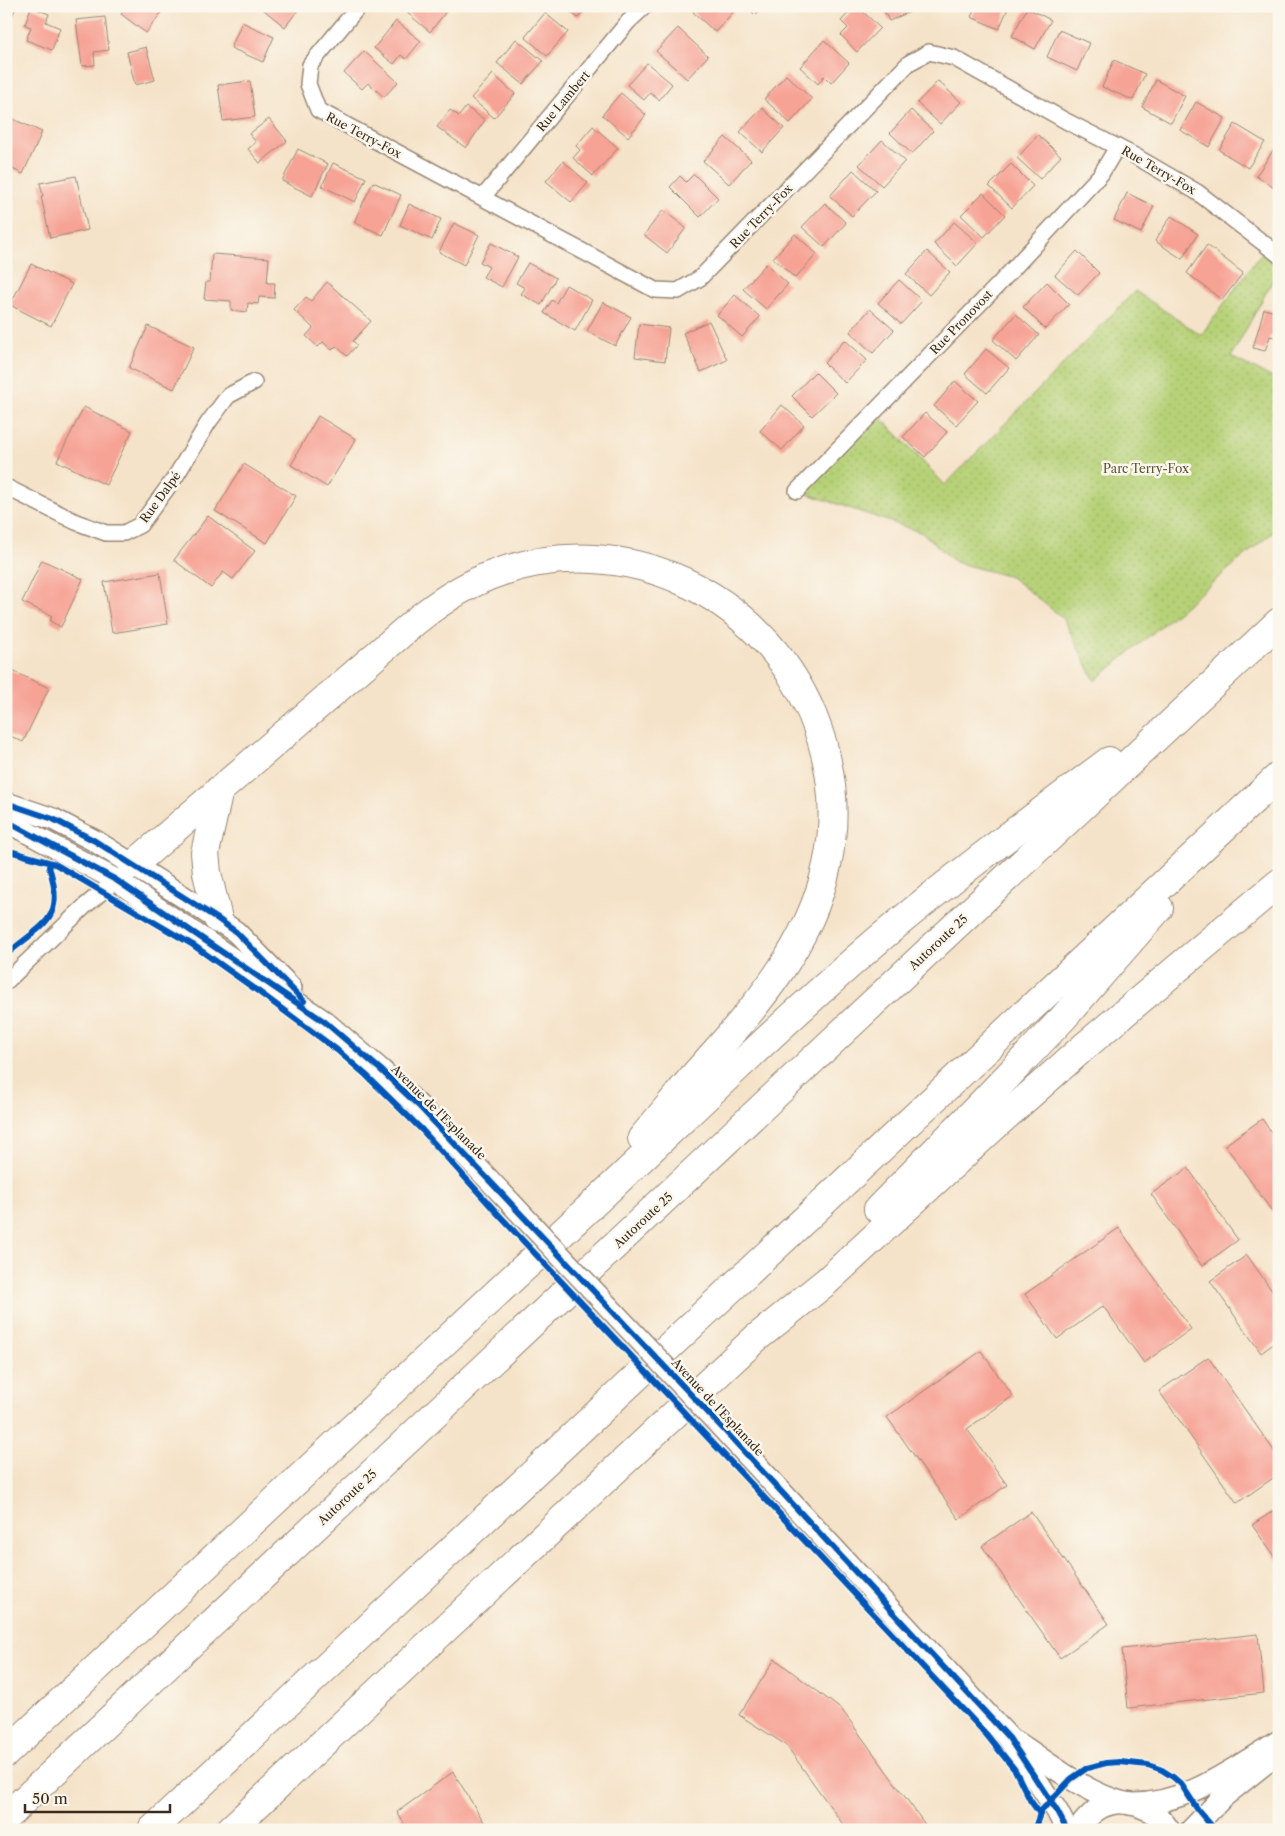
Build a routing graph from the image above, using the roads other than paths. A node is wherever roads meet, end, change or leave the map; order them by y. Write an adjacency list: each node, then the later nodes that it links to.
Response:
1 (359, 6): 4 (street, Rue Terry-Fox)
2 (645, 6): 4 (street, Rue Lambert)
3 (1117, 147): 4 (street, Rue Terry-Fox); 5 (street, Rue Terry-Fox); 8 (street, Rue Pronovost)
4 (483, 197)
5 (1279, 254)
6 (254, 382): 7 (street, Rue Dalpé)
7 (6, 487)
8 (797, 491)
9 (1279, 622): 10 (highway, Autoroute 25)
10 (1211, 685): 21 (highway); 28 (highway, Autoroute 25)
11 (1279, 776): 13 (highway)
12 (219, 790): 16 (highway); 18 (highway); 21 (highway)
13 (1255, 799): 22 (highway); 29 (highway)
14 (6, 803): 16 (street, Avenue de l'Esplanade)
15 (6, 821): 16 (street, Avenue de l'Esplanade)
16 (125, 872): 18 (street, Avenue de l'Esplanade); 19 (street); 20 (street, Avenue de l'Esplanade)
17 (1279, 882): 22 (highway)
18 (218, 919): 20 (street, Avenue de l'Esplanade)
19 (6, 982)
20 (325, 1022): 23 (street, Avenue de l'Esplanade, bridge)
21 (559, 1236): 25 (highway)
22 (755, 1339): 30 (highway)
23 (1009, 1738): 27 (street, Avenue de l'Esplanade); 31 (street, Avenue de l'Esplanade)
24 (1279, 1741): 27 (street)
25 (6, 1753)
26 (1279, 1753): 34 (street)
27 (1127, 1803): 32 (street); 33 (street, Avenue de l'Esplanade)
28 (6, 1817)
29 (152, 1830)
30 (230, 1830)
31 (1066, 1830)
32 (1078, 1830)
33 (1169, 1830)
34 (1191, 1830)

